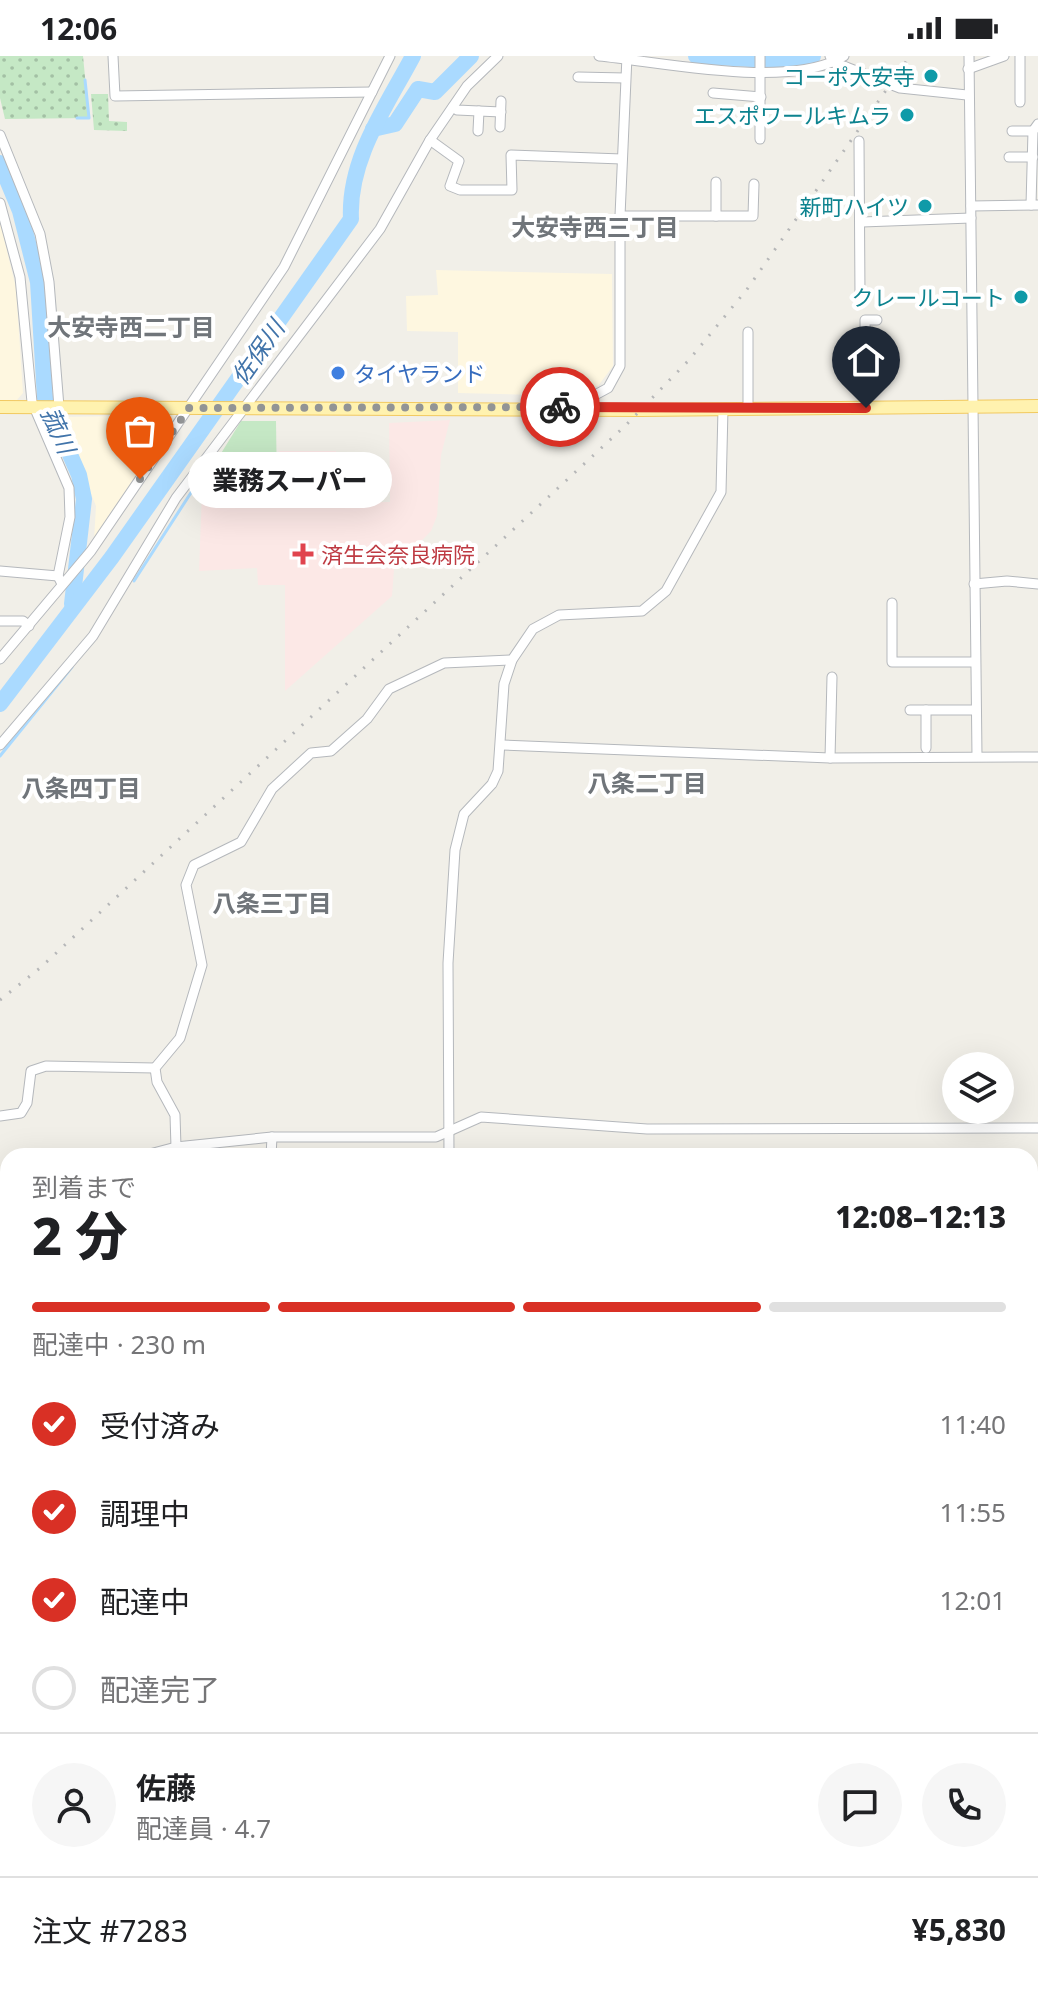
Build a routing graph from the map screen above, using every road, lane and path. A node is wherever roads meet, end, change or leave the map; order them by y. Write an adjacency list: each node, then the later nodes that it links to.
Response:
1 (113, 56): 16 (street)
2 (390, 56): 16 (street)
3 (498, 56): 21 (street)
4 (599, 56): 10 (street)
5 (760, 56): 13 (street)
6 (844, 56): 11 (street)
7 (969, 56): 12 (street)
8 (1004, 56): 12 (street)
9 (1020, 56): 20 (street)
10 (626, 58): 13 (street); 15 (street)
11 (832, 59): 13 (street); 18 (street)
12 (968, 69): 18 (street)
13 (760, 71): 19 (street)
14 (578, 77): 15 (street)
15 (625, 78): 33 (street)
16 (372, 92): 52 (street)
17 (713, 93): 19 (street)
18 (967, 95): 38 (street)
19 (761, 97): 28 (street)
20 (1020, 102)
21 (453, 107): 22 (street); 29 (street)
22 (479, 111): 23 (street); 25 (street)
23 (500, 127)
24 (1035, 128): 26 (street); 32 (street)
25 (478, 131)
26 (1012, 131)
27 (0, 135): 49 (street)
28 (760, 139)
29 (430, 140): 33 (street); 54 (street)
30 (859, 141): 42 (street)
31 (1009, 157): 32 (street)
32 (1033, 157): 37 (street)
33 (622, 159): 39 (street)
34 (716, 182): 40 (street)
35 (754, 184): 40 (street)
36 (0, 203): 48 (street)
37 (1035, 205): 38 (street)
38 (971, 206): 41 (street)
39 (620, 216): 40 (street); 50 (street)
40 (716, 216)
41 (971, 218): 42 (street); 51 (street)
42 (862, 222): 43 (street)
43 (860, 296)
44 (877, 320): 53 (street)
45 (748, 332): 56 (street)
46 (1038, 406): 51 (main road)
47 (0, 407): 48 (main road)
48 (38, 407): 49 (main road); 58 (street)
49 (58, 407): 52 (main road)
50 (573, 407): 54 (main road); 55 (main road)
51 (971, 407): 53 (main road); 59 (street)
52 (192, 408): 54 (main road); 58 (street)
53 (866, 408): 56 (main road)
54 (241, 409): 71 (street)
55 (723, 409): 56 (main road); 65 (street)
56 (748, 409)
57 (0, 571): 58 (street)
58 (60, 580): 63 (street)
59 (974, 584): 60 (street); 66 (street)
60 (1038, 584)
61 (892, 603): 66 (street)
62 (0, 621): 63 (street)
63 (29, 626): 64 (street)
64 (0, 659)
65 (512, 660): 72 (street); 77 (street)
66 (975, 662): 70 (street)
67 (832, 677): 76 (street)
68 (910, 710): 69 (street)
69 (926, 710): 70 (street); 73 (street)
70 (976, 710): 74 (street)
71 (0, 745)
72 (502, 745): 76 (street); 80 (street)
73 (926, 748)
74 (977, 756): 75 (street); 76 (street)
75 (1038, 757)
76 (830, 758)
77 (155, 1068): 78 (street); 82 (street)
78 (0, 1116)
79 (1038, 1128): 80 (street)
80 (450, 1132): 81 (street); 85 (street)
81 (272, 1137): 82 (street); 84 (street)
82 (176, 1147): 83 (street)
83 (172, 1148)
84 (271, 1148)
85 (449, 1148)

